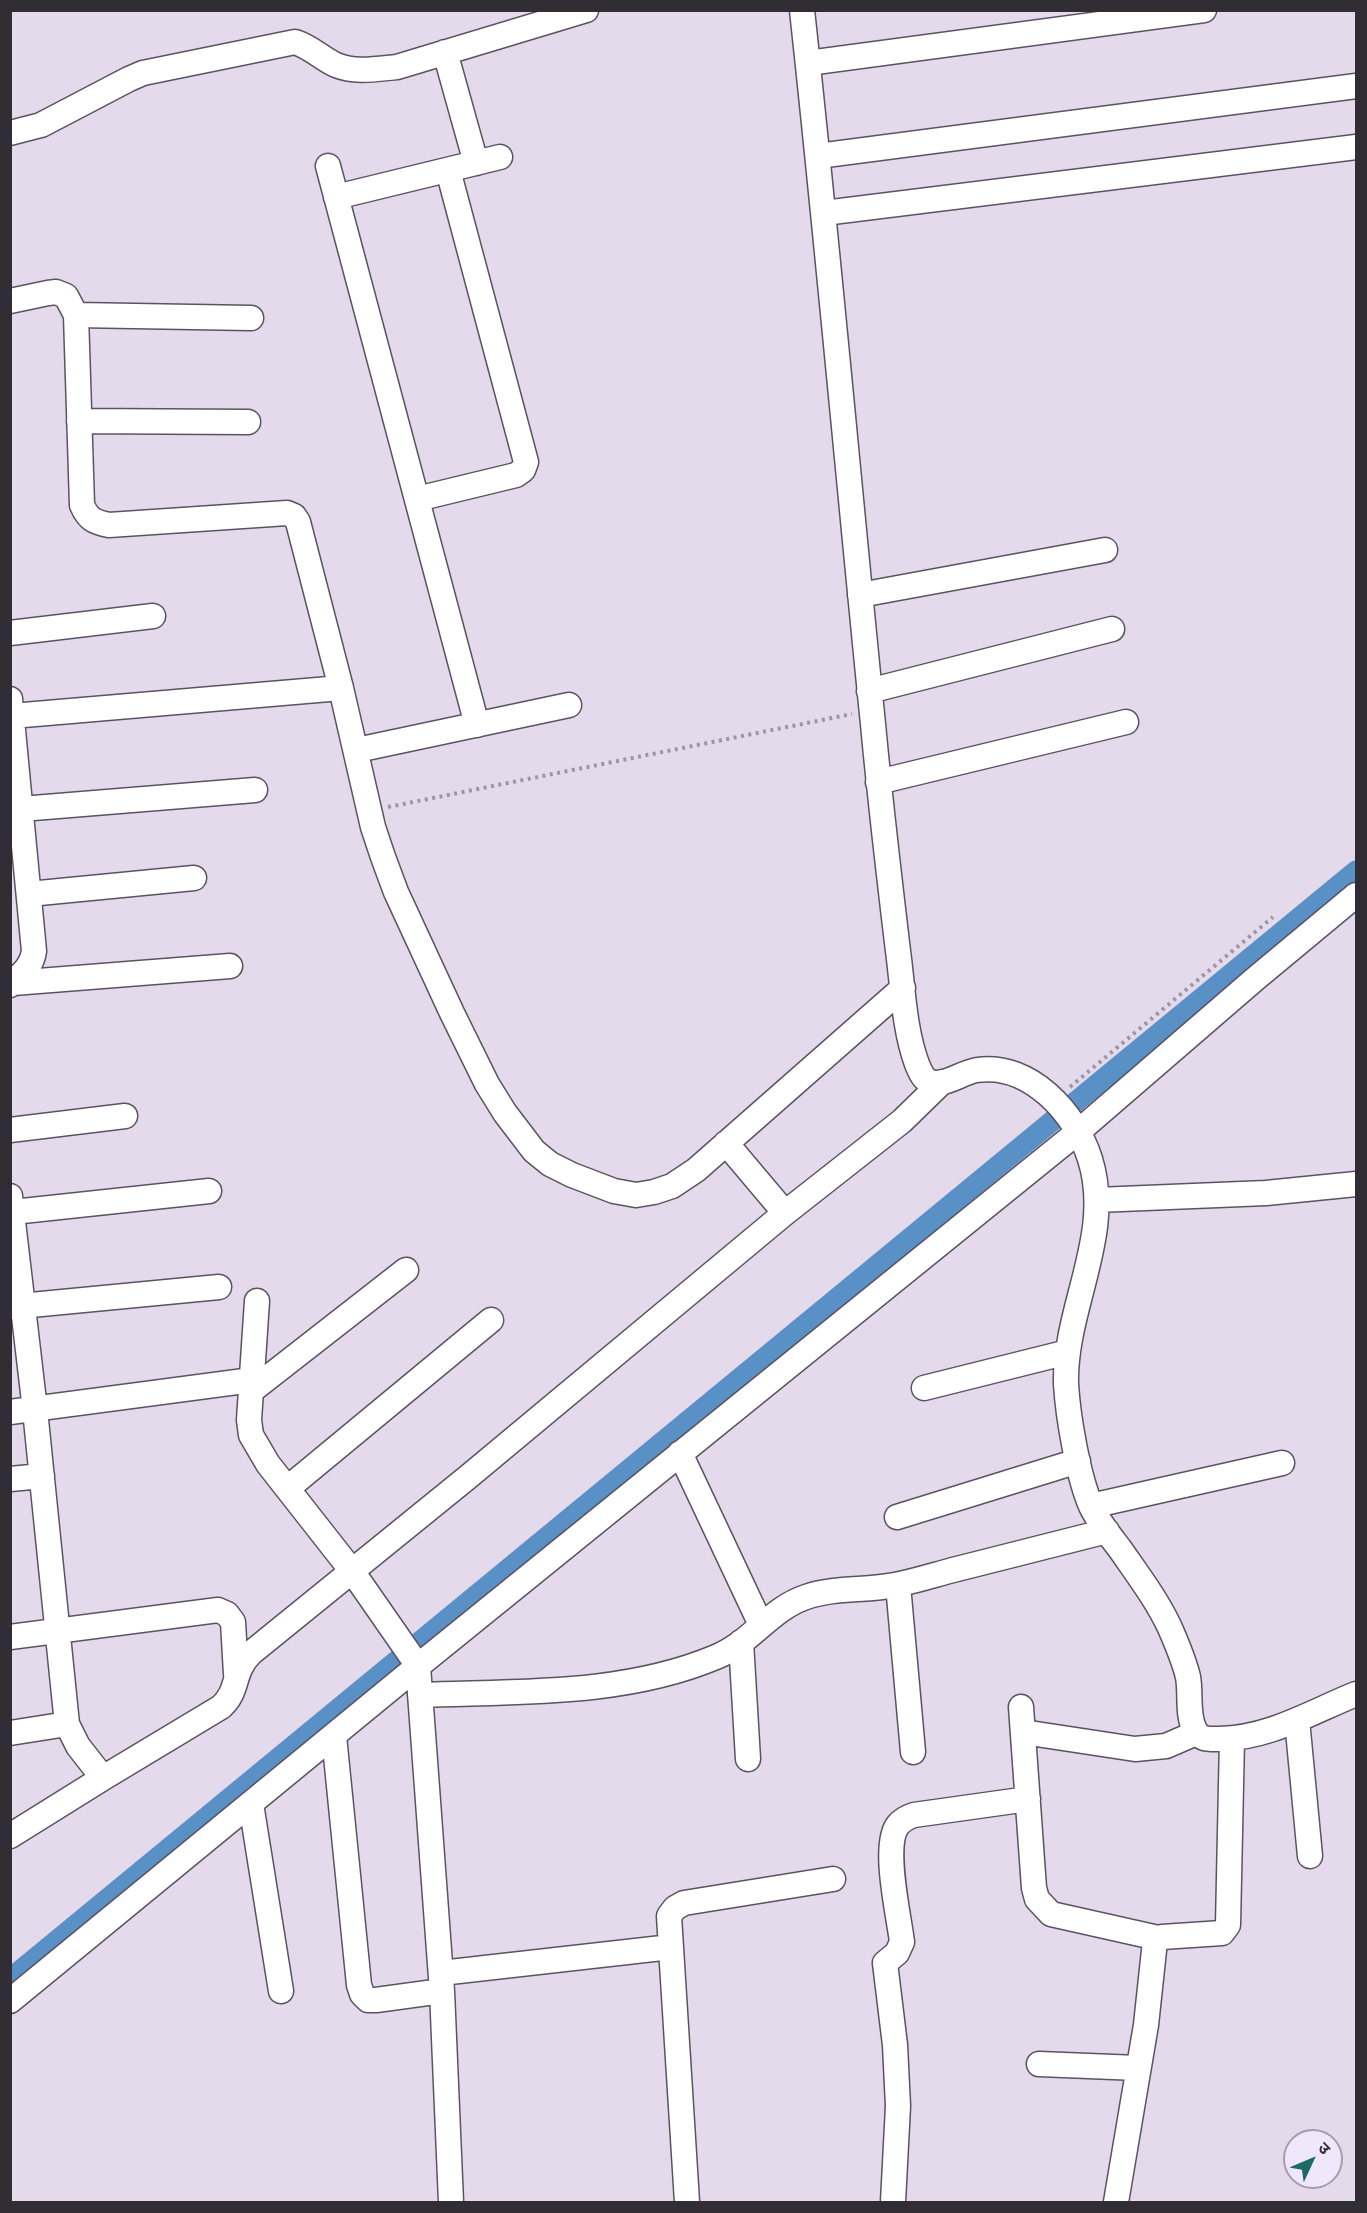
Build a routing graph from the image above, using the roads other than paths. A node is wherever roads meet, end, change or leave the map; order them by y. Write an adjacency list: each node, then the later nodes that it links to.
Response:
1 (586, 10): 4 (street)
2 (802, 10): 5 (street)
3 (1204, 10): 5 (street)
4 (445, 52): 7 (street); 11 (street)
5 (808, 63): 9 (street)
6 (1356, 86): 9 (street)
7 (10, 133)
8 (1356, 147): 15 (street)
9 (818, 156): 15 (street)
10 (500, 157): 11 (street)
11 (476, 163): 13 (street)
12 (328, 166): 14 (street)
13 (448, 170): 14 (street); 21 (street)
14 (336, 197): 21 (street)
15 (824, 213): 23 (street)
16 (10, 301): 17 (street)
17 (76, 315): 18 (street); 19 (street)
18 (250, 318)
19 (80, 421): 20 (street); 27 (street)
20 (248, 422)
21 (417, 499): 32 (street)
22 (1105, 550): 23 (street)
23 (860, 595): 28 (street)
24 (153, 616): 26 (street)
25 (1112, 629): 28 (street)
26 (10, 633)
27 (341, 688): 30 (street); 33 (street)
28 (870, 700): 34 (street)
29 (569, 705): 32 (street)
30 (11, 707): 36 (street)
31 (1126, 722): 34 (street)
32 (477, 725): 33 (street)
33 (357, 750): 47 (street)
34 (878, 782): 42 (street)
35 (255, 790): 36 (street)
36 (21, 809): 38 (street)
37 (194, 878): 38 (street)
38 (29, 894): 41 (street)
39 (1356, 895): 44 (street)
40 (230, 966): 41 (street)
41 (12, 984)
42 (903, 988): 43 (street); 47 (street)
43 (942, 1082): 44 (street); 52 (street)
44 (1066, 1115): 50 (street); 63 (street)
45 (125, 1116): 46 (street)
46 (10, 1130)
47 (726, 1143): 52 (street)
48 (1356, 1185): 50 (street)
49 (209, 1191): 51 (street)
50 (1097, 1200): 58 (street)
51 (12, 1204): 56 (street)
52 (785, 1213): 72 (street)
53 (406, 1270): 59 (street)
54 (219, 1287): 56 (street)
55 (257, 1301): 59 (street)
56 (17, 1307): 61 (street)
57 (491, 1320): 68 (street)
58 (1068, 1352): 60 (street); 64 (street)
59 (252, 1385): 61 (street); 68 (street)
60 (924, 1388)
61 (35, 1410): 62 (street); 66 (street)
62 (10, 1412)
63 (680, 1454): 74 (street); 78 (street)
64 (1078, 1461): 69 (street); 70 (street)
65 (1282, 1462): 69 (street)
66 (42, 1476): 67 (street); 75 (street)
67 (10, 1479)
68 (288, 1488): 72 (street)
69 (1091, 1506): 71 (street)
70 (897, 1516)
71 (1107, 1531): 73 (street); 87 (street)
72 (352, 1571): 78 (street); 79 (street)
73 (898, 1585): 74 (street); 90 (street)
74 (761, 1625): 77 (street)
75 (58, 1630): 76 (street); 79 (street); 84 (street)
76 (10, 1637)
77 (741, 1642): 81 (street); 91 (street)
78 (416, 1662): 81 (street); 88 (street)
79 (236, 1674): 92 (street)
80 (1356, 1694): 83 (street)
81 (420, 1695): 100 (street)
82 (1021, 1707): 85 (street)
83 (1297, 1720): 89 (street); 96 (street)
84 (67, 1724): 86 (street); 92 (street)
85 (1023, 1732): 87 (street); 93 (street)
86 (10, 1733)
87 (1196, 1733): 89 (street)
88 (334, 1736): 94 (street); 100 (street)
89 (1232, 1739): 98 (street)
90 (914, 1752)
91 (748, 1760)
92 (103, 1778): 95 (street)
93 (1028, 1799): 98 (street); 107 (street)
94 (250, 1804): 101 (street); 102 (street)
95 (10, 1836)
96 (1310, 1856)
97 (833, 1879): 99 (street)
98 (1158, 1938): 104 (street)
99 (671, 1947): 100 (street); 106 (street)
100 (442, 1982): 105 (street)
101 (281, 1991)
102 (10, 2001)
103 (1039, 2064): 104 (street)
104 (1138, 2068): 108 (street)
105 (451, 2202)
106 (687, 2202)
107 (893, 2202)
108 (1116, 2202)

